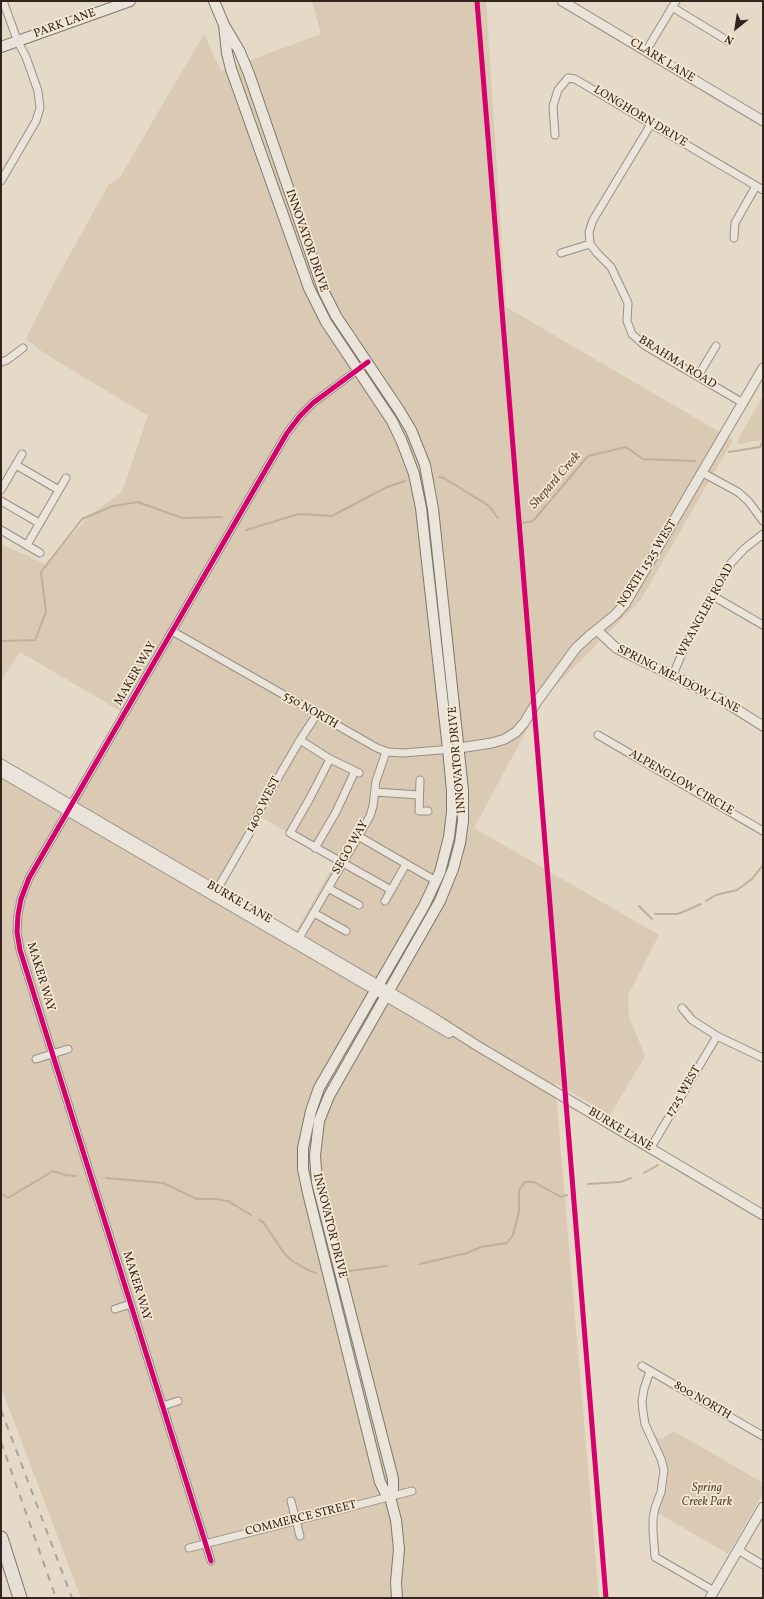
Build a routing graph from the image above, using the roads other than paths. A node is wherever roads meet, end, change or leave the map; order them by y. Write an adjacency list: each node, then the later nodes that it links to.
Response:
1 (3, 1): 8 (street)
2 (130, 1): 8 (main road, PARK LANE)
3 (214, 1): 6 (main road, INNOVATOR DRIVE)
4 (562, 1): 10 (street, CLARK LANE)
5 (674, 4): 7 (street); 10 (street)
6 (224, 25): 22 (main road, INNOVATOR DRIVE); 24 (main road, INNOVATOR DRIVE)
7 (728, 41)
8 (18, 42): 9 (main road, PARK LANE); 14 (street)
9 (1, 47)
10 (646, 51): 11 (street, CLARK LANE)
11 (763, 121)
12 (652, 124): 13 (street, LONGHORN DRIVE); 15 (street, LONGHORN DRIVE); 17 (street)
13 (555, 135)
14 (1, 181)
15 (760, 188): 16 (street)
16 (734, 238)
17 (590, 244): 18 (street); 25 (street, BRAHMA ROAD)
18 (561, 253)
19 (716, 346): 25 (street)
20 (24, 348): 21 (street)
21 (1, 362)
22 (368, 362): 24 (street, MAKER WAY); 49 (main road, INNOVATOR DRIVE)
23 (763, 368): 26 (street, NORTH 1525 WEST)
24 (358, 370): 43 (street, MAKER WAY); 50 (main road, INNOVATOR DRIVE)
25 (698, 376): 26 (street, BRAHMA ROAD)
26 (743, 403): 29 (street, NORTH 1525 WEST)
27 (22, 454): 28 (street)
28 (16, 465): 31 (street); 32 (street)
29 (703, 473): 34 (street); 42 (street, NORTH 1525 WEST)
30 (66, 478): 32 (street)
31 (1, 490)
32 (59, 490): 35 (street)
33 (1, 500): 35 (street)
34 (763, 521)
35 (39, 523): 38 (street)
36 (1, 530): 38 (street)
37 (763, 534): 40 (street, WRANGLER ROAD)
38 (26, 545): 39 (street)
39 (40, 553)
40 (713, 596): 41 (street); 44 (street, WRANGLER ROAD)
41 (763, 625)
42 (597, 630): 44 (street, SPRING MEADOW LANE); 49 (street, NORTH 1525 WEST)
43 (172, 631): 45 (street, 550 NORTH); 58 (street, MAKER WAY)
44 (672, 675): 46 (street, SPRING MEADOW LANE)
45 (317, 714): 48 (street, 1400 WEST); 51 (street, 550 NORTH)
46 (763, 726)
47 (598, 735): 60 (street, ALPENGLOW CIRCLE)
48 (300, 740): 52 (street); 68 (street, 1400 WEST)
49 (459, 748): 50 (street, 550 NORTH); 75 (main road, INNOVATOR DRIVE)
50 (448, 749): 51 (street, 550 NORTH); 65 (main road, INNOVATOR DRIVE)
51 (386, 752): 56 (street, SEGO WAY)
52 (330, 759): 62 (street); 62 (street)
53 (1, 764): 58 (street, BURKE LANE)
54 (1, 772): 58 (street, BURKE LANE)
55 (420, 780): 57 (street)
56 (375, 792): 57 (street); 61 (street, SEGO WAY)
57 (419, 795): 59 (street)
58 (70, 808): 68 (street, BURKE LANE); 79 (street, MAKER WAY)
59 (428, 811)
60 (763, 831)
61 (358, 836): 63 (street, SEGO WAY); 64 (street)
62 (315, 848): 63 (street)
63 (343, 863): 66 (street, SEGO WAY); 67 (street)
64 (406, 864): 65 (street); 67 (street)
65 (436, 881): 74 (main road, INNOVATOR DRIVE)
66 (328, 888): 70 (street); 71 (street, SEGO WAY)
67 (391, 890): 69 (street)
68 (215, 893): 73 (street, BURKE LANE); 74 (street, BURKE LANE)
69 (385, 901)
70 (359, 905)
71 (314, 913): 72 (street); 73 (street, SEGO WAY)
72 (346, 931)
73 (299, 938): 74 (street, BURKE LANE)
74 (376, 988): 75 (street, BURKE LANE); 92 (main road, INNOVATOR DRIVE)
75 (387, 994): 82 (street, BURKE LANE); 92 (main road, INNOVATOR DRIVE)
76 (682, 1008): 77 (street)
77 (717, 1036): 80 (street); 82 (street, 1725 WEST)
78 (68, 1049): 79 (street)
79 (53, 1054): 81 (street); 84 (street, MAKER WAY)
80 (763, 1058)
81 (36, 1059)
82 (650, 1148): 83 (street, BURKE LANE)
83 (763, 1215)
84 (131, 1304): 85 (street); 89 (street, MAKER WAY)
85 (115, 1308)
86 (642, 1366): 87 (street, 800 NORTH)
87 (650, 1371): 90 (street, 800 NORTH); 103 (street)
88 (178, 1401): 89 (street)
89 (163, 1406): 98 (street, MAKER WAY)
90 (763, 1436)
91 (412, 1491): 92 (street, COMMERCE STREET)
92 (390, 1497): 95 (street, COMMERCE STREET); 105 (main road, INNOVATOR DRIVE)
93 (291, 1501): 95 (street)
94 (763, 1508): 100 (street)
95 (296, 1520): 96 (street); 98 (street, COMMERCE STREET)
96 (300, 1536)
97 (1, 1538): 104 (highway)
98 (206, 1544): 99 (street, COMMERCE STREET); 101 (street, MAKER WAY)
99 (189, 1548)
100 (738, 1550): 102 (street); 103 (street)
101 (211, 1561)
102 (763, 1565)
103 (712, 1594)
104 (20, 1598)
105 (397, 1598)

